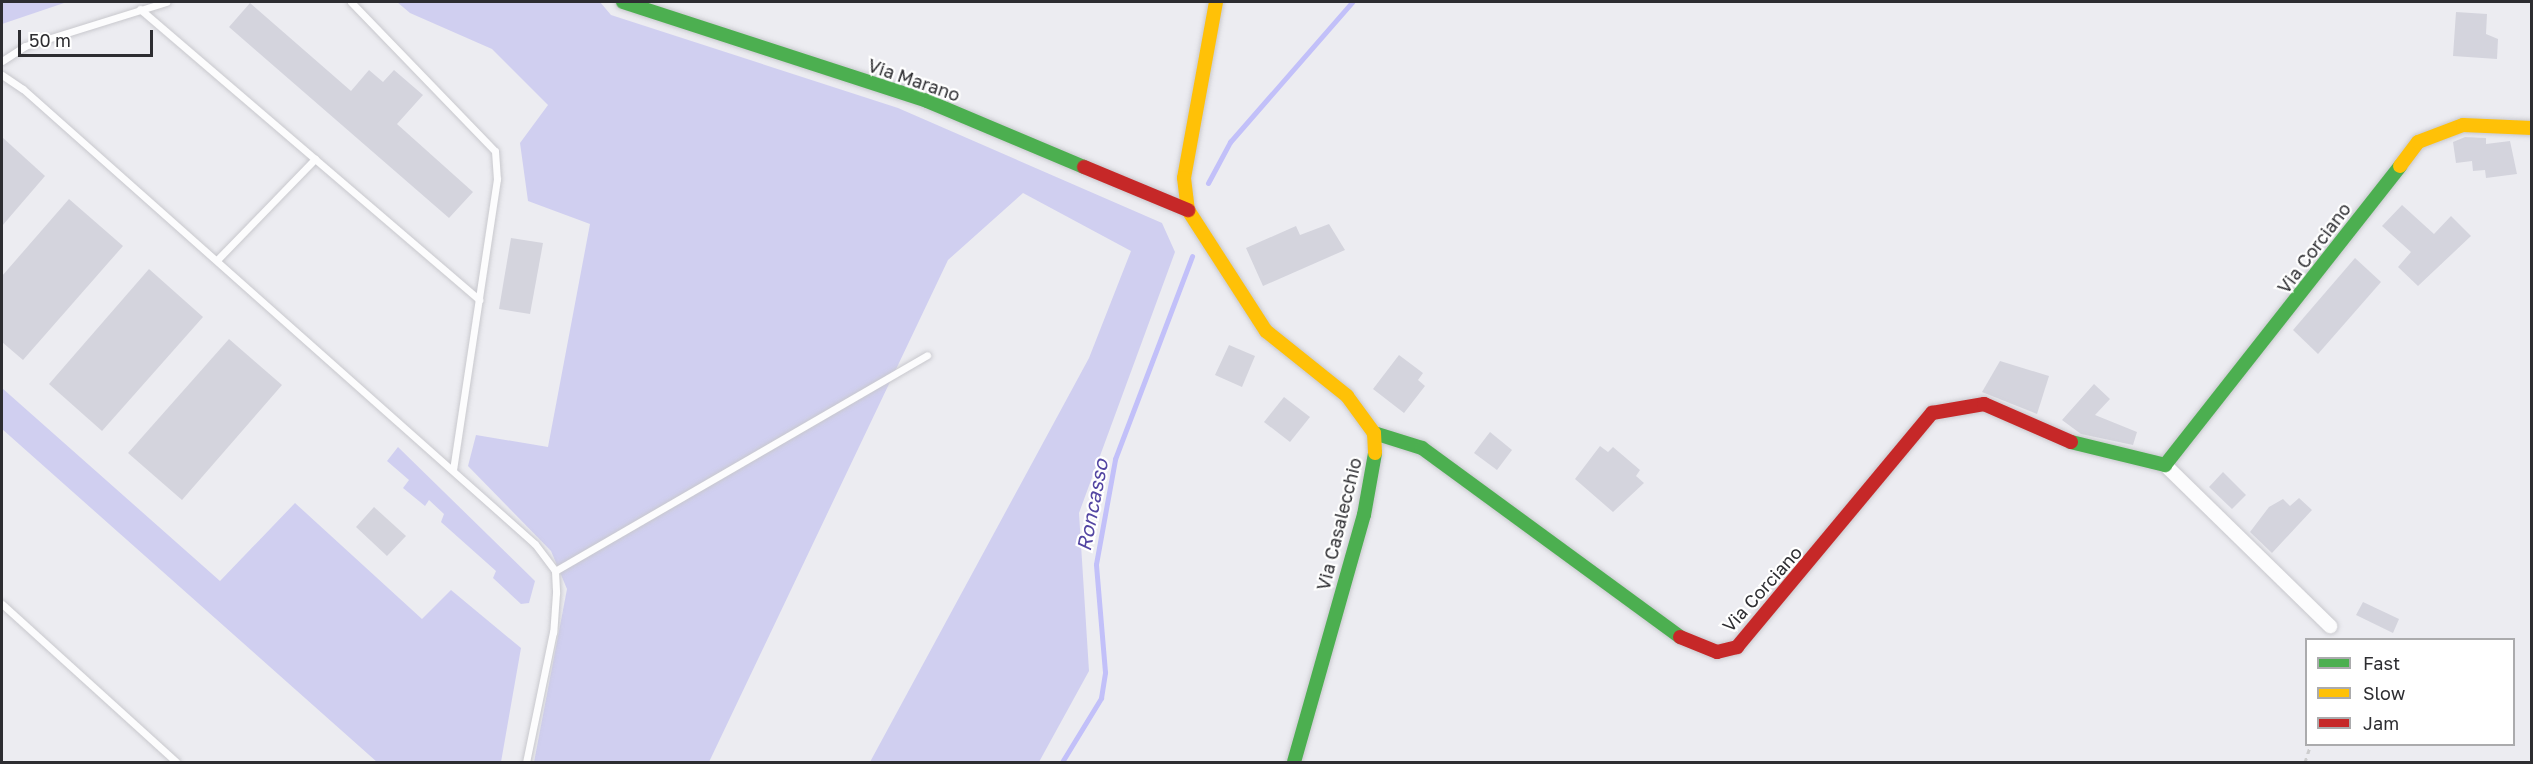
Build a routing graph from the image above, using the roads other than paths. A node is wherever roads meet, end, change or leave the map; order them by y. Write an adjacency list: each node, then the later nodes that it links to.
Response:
1 (166, 2): 5 (lane)
2 (351, 2): 12 (lane)
3 (623, 2): 10 (street, Via Marano)
4 (1215, 2): 10 (street)
5 (140, 9): 6 (lane); 9 (lane)
6 (2, 61)
7 (2, 75): 11 (lane)
8 (2532, 128): 15 (street, Via Corciano)
9 (315, 159): 11 (lane); 12 (lane)
10 (1188, 210): 14 (street)
11 (217, 260): 16 (lane)
12 (479, 300): 16 (lane)
13 (927, 354): 17 (lane)
14 (1374, 433): 15 (street, Via Corciano); 22 (street, Via Casalecchio)
15 (2165, 465): 19 (street)
16 (453, 470): 17 (lane)
17 (555, 571): 21 (lane)
18 (2, 604): 20 (lane)
19 (2330, 626)
20 (176, 762)
21 (526, 762)
22 (1294, 762)

